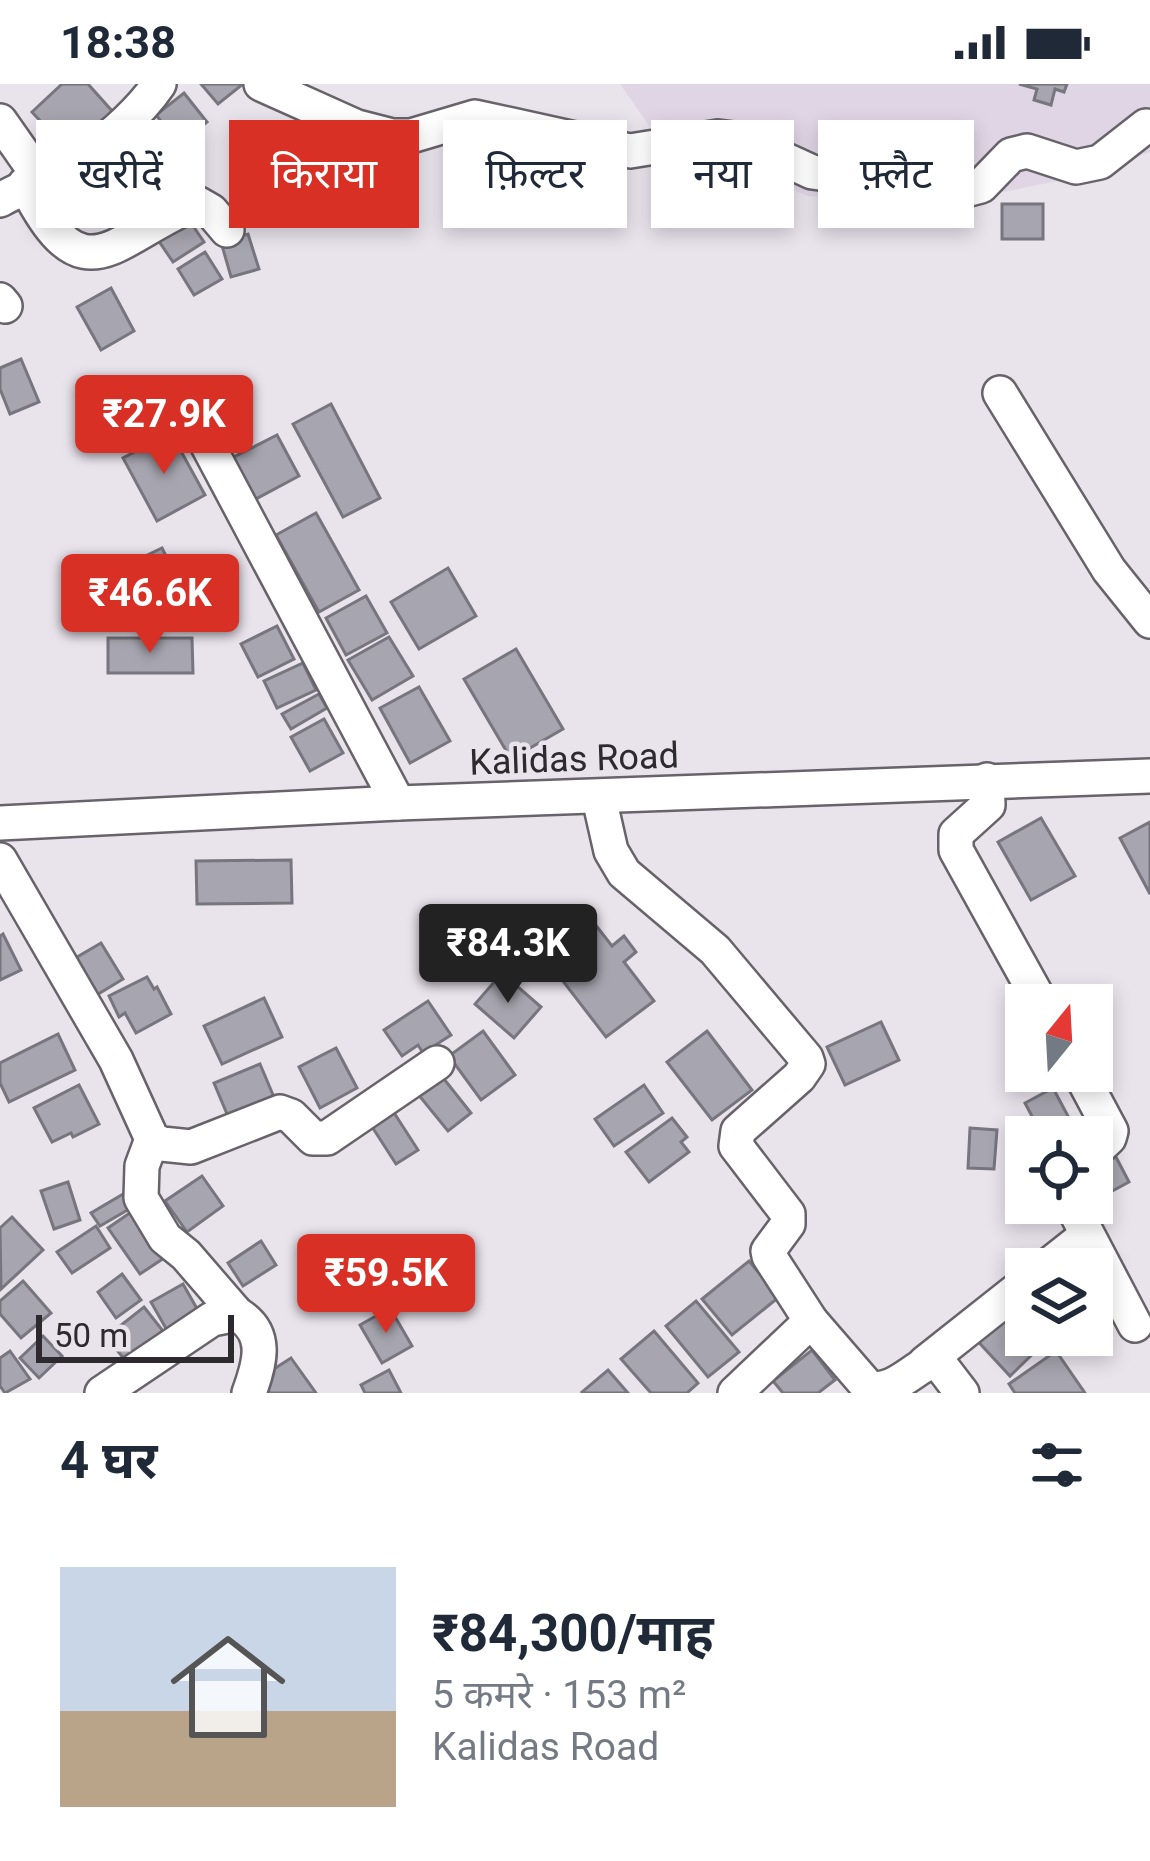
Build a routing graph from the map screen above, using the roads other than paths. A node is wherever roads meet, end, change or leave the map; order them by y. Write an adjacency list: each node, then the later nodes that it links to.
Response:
1 (159, 84): 5 (street)
2 (261, 84): 4 (street)
3 (0, 121): 5 (street)
4 (1146, 126)
5 (22, 188): 6 (street)
6 (227, 230)
7 (1000, 393): 9 (street)
8 (190, 410): 13 (street)
9 (1150, 621)
10 (1150, 776): 11 (street, Kalidas Road)
11 (988, 780): 12 (street, Kalidas Road); 16 (street)
12 (599, 798): 13 (street, Kalidas Road); 24 (street)
13 (398, 803): 14 (street, Kalidas Road)
14 (0, 823)
15 (0, 860): 18 (street)
16 (1030, 984)
17 (437, 1063): 18 (street)
18 (152, 1139): 23 (street)
19 (1082, 1224): 20 (street)
20 (1087, 1234): 21 (street); 25 (street)
21 (1070, 1248)
22 (1005, 1300): 26 (street)
23 (237, 1314): 27 (street); 28 (street)
24 (811, 1321): 26 (street); 29 (street)
25 (1135, 1325)
26 (925, 1363): 30 (street)
27 (102, 1393)
28 (249, 1393)
29 (735, 1393)
30 (962, 1393)

